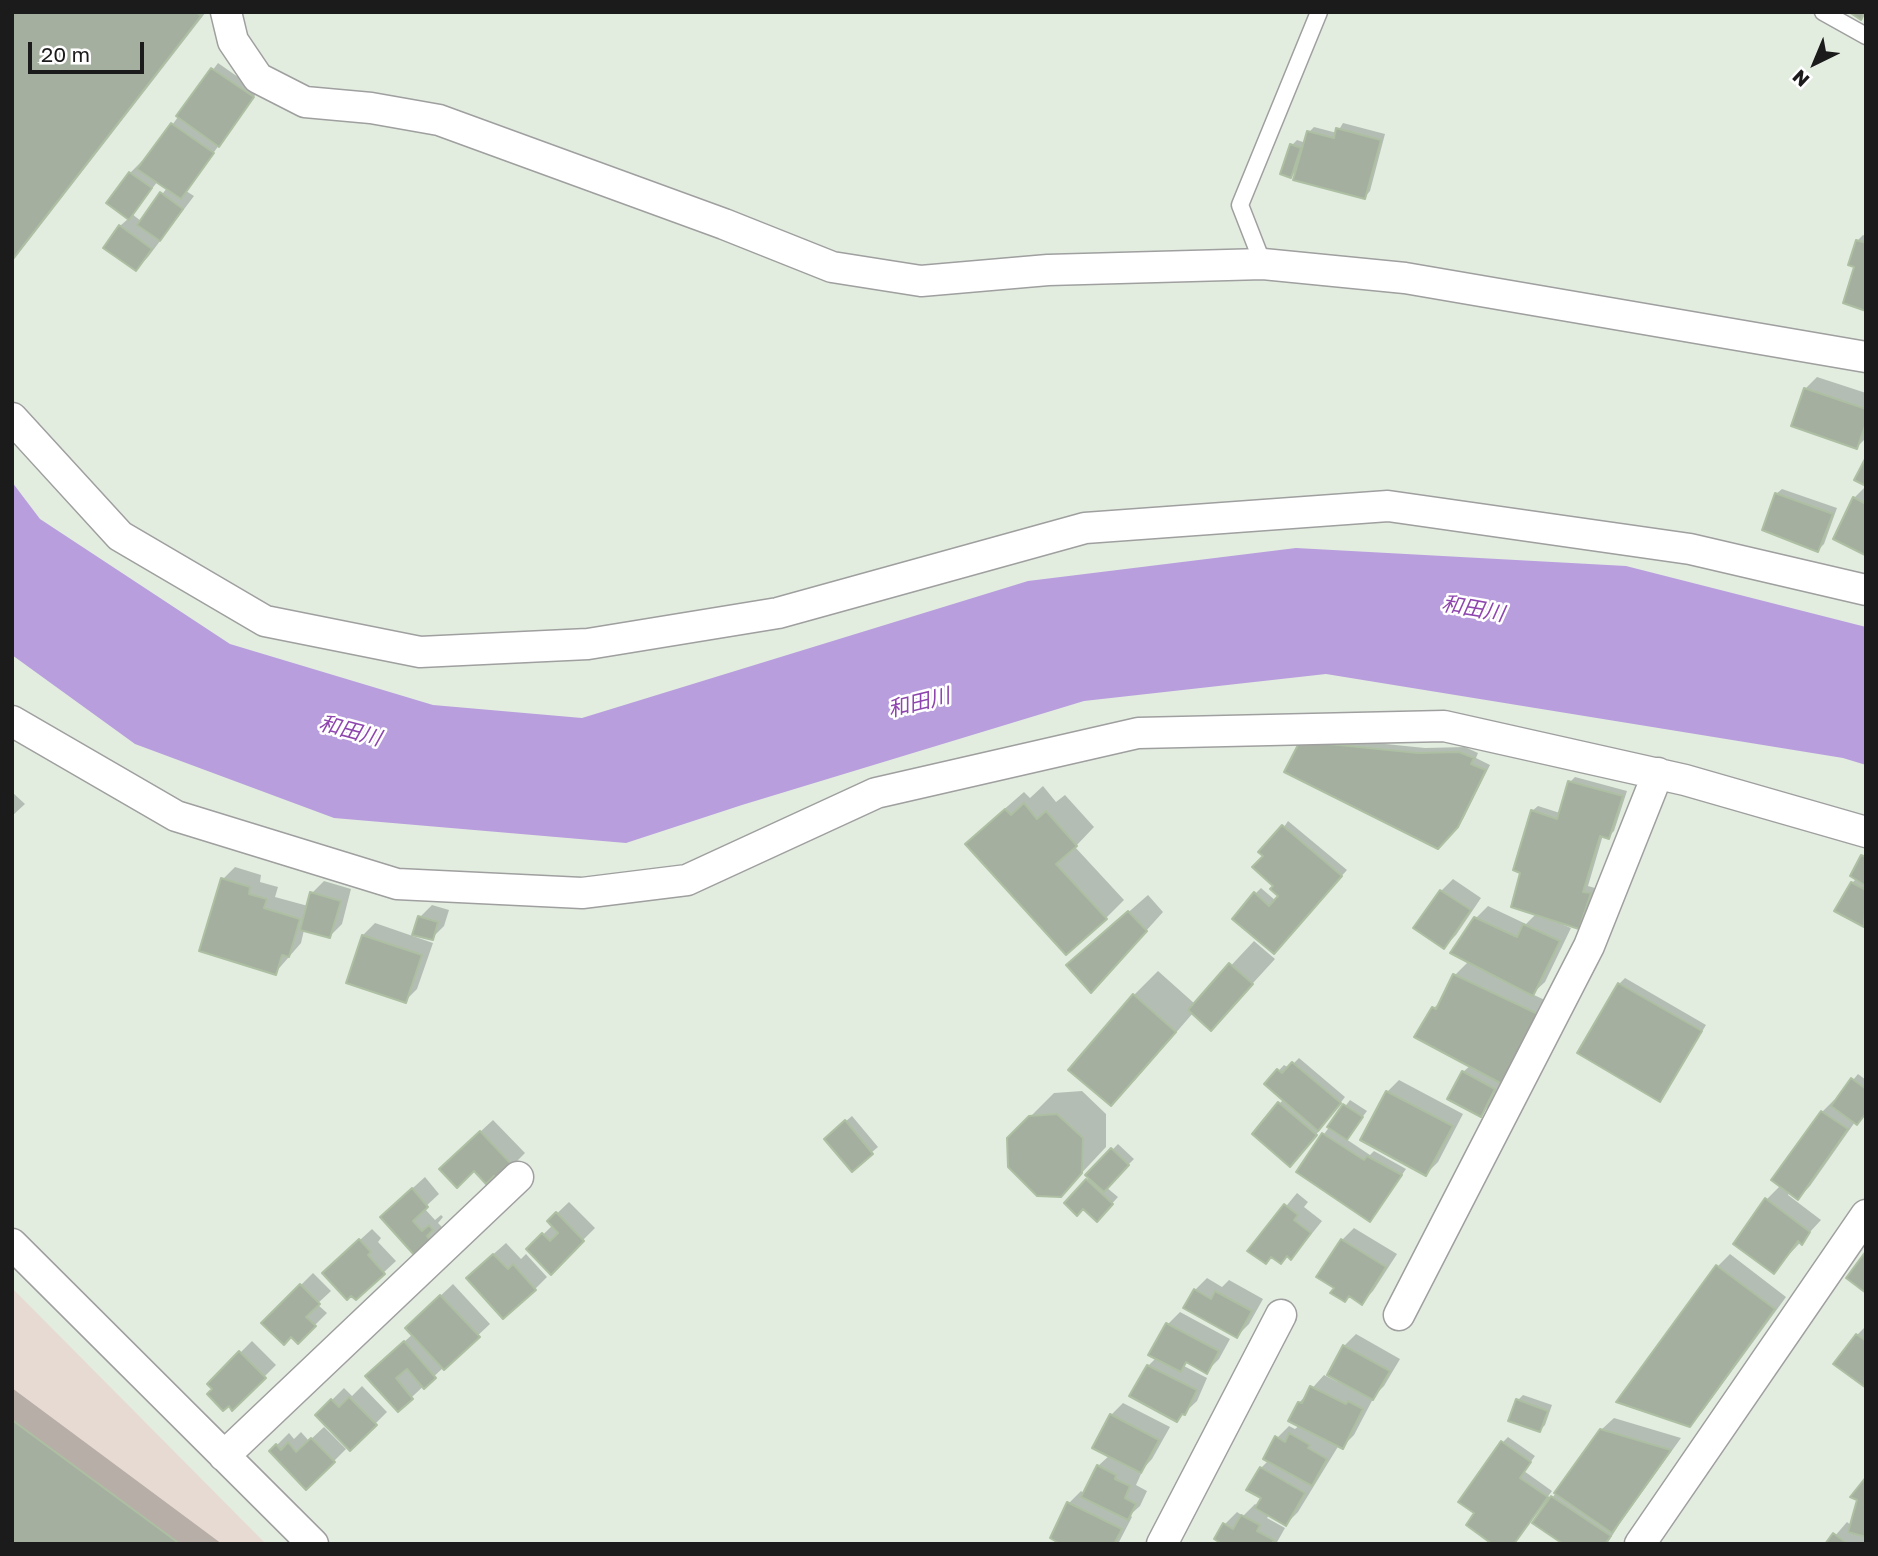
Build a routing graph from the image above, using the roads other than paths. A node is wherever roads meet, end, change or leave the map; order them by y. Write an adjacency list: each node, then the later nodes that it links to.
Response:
1 (226, 12): 5 (street)
2 (1319, 12): 5 (lane)
3 (1823, 12): 4 (lane)
4 (1866, 36)
5 (1263, 264): 6 (street)
6 (1866, 357)
7 (12, 418): 8 (street)
8 (1866, 590)
9 (12, 721): 10 (street)
10 (1658, 773): 11 (street); 16 (street)
11 (1866, 832)
12 (518, 1177): 17 (street)
13 (1866, 1215): 20 (street)
14 (12, 1244): 17 (street)
15 (1281, 1315): 19 (street)
16 (1399, 1315)
17 (224, 1456): 18 (street)
18 (313, 1544)
19 (1162, 1544)
20 (1640, 1544)

